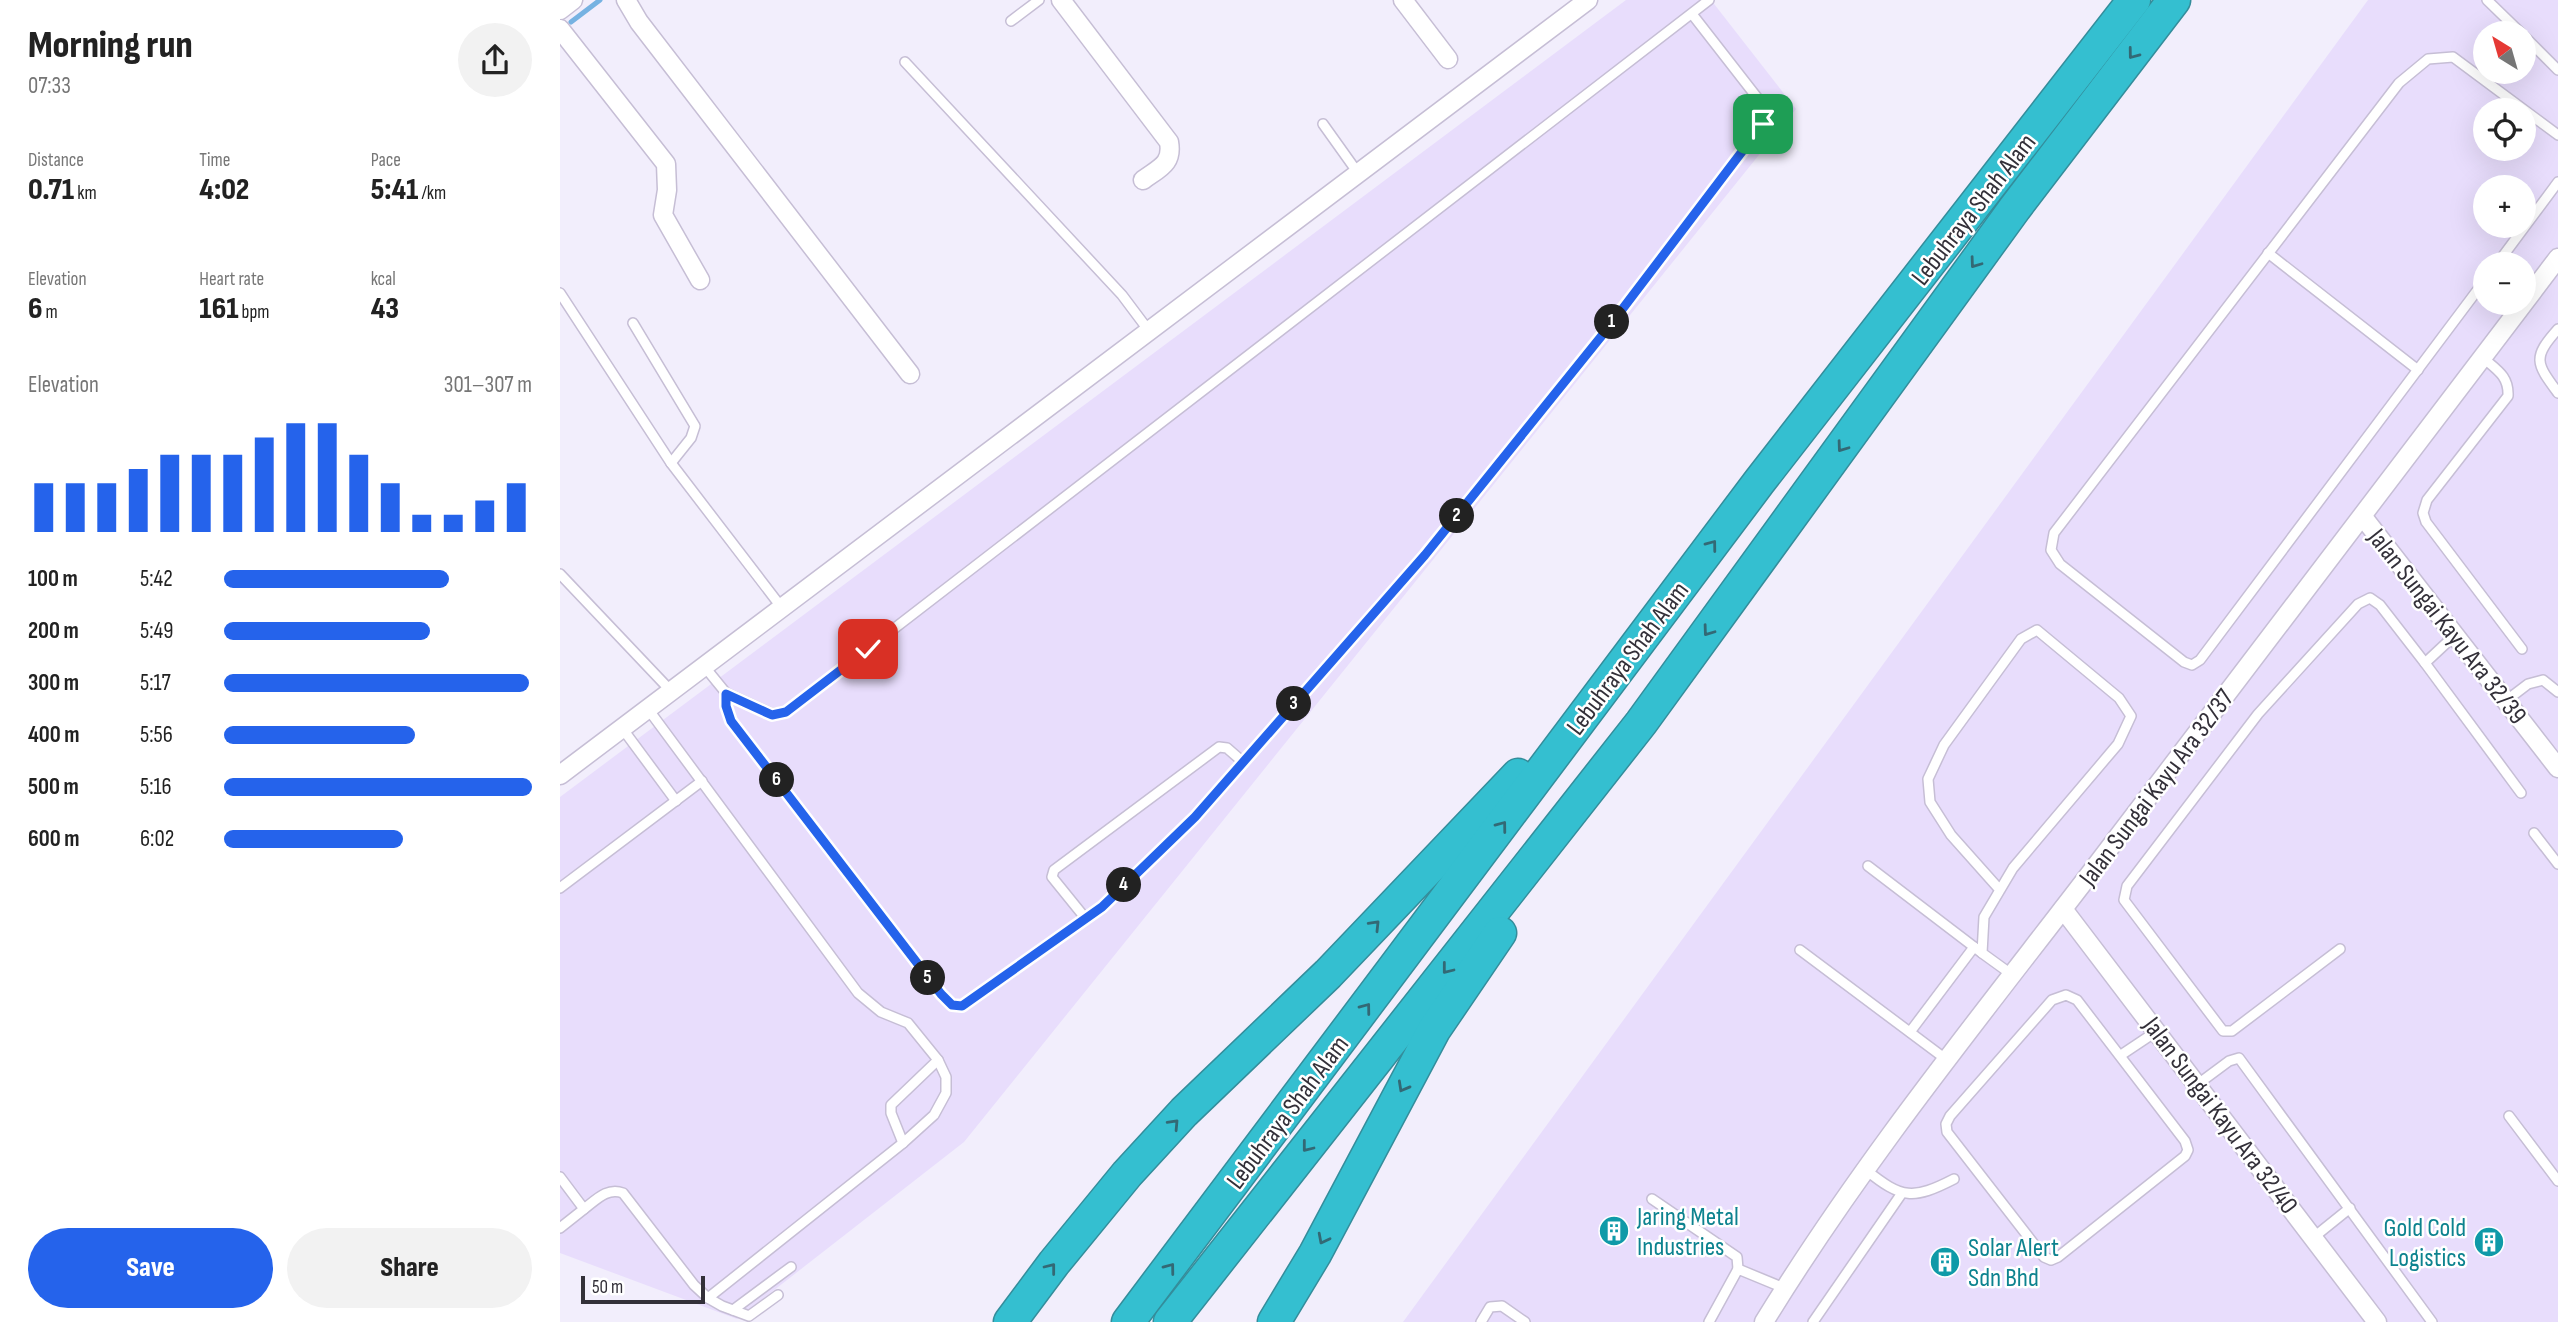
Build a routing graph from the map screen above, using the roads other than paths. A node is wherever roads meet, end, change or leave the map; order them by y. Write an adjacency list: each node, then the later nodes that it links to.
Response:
1 (626, 0): 34 (street)
2 (1039, 0): 11 (lane)
3 (1061, 0): 21 (street)
4 (1403, 0): 15 (street)
5 (1588, 0): 20 (street)
6 (1709, 0): 10 (lane)
7 (2134, 0): 42 (highway, Lebuhraya Shah Alam, one-way to 7)
8 (2174, 0): 50 (highway, Lebuhraya Shah Alam, one-way to 50)
9 (2487, 0): 12 (lane)
10 (1692, 14): 47 (lane); 52 (lane)
11 (1011, 20)
12 (2508, 21)
13 (560, 29): 26 (street)
14 (2536, 49): 17 (lane)
15 (1448, 59)
16 (905, 62): 31 (lane)
17 (2558, 70)
18 (1322, 124): 20 (lane)
19 (2558, 135): 24 (lane)
20 (1358, 173): 31 (street)
21 (1143, 180)
22 (2558, 181): 23 (lane)
23 (2506, 252)
24 (2268, 253): 33 (lane); 33 (lane)
25 (2555, 268): 32 (street, Jalan Sungai Kayu Ara 32/37)
26 (700, 280)
27 (560, 293): 36 (lane)
28 (2473, 297): 33 (lane)
29 (634, 323): 36 (lane)
30 (2558, 329): 35 (lane)
31 (1149, 331): 39 (street)
32 (2482, 358): 37 (street, Jalan Sungai Kayu Ara 32/37); 41 (lane)
33 (2418, 370)
34 (910, 374)
35 (2558, 393)
36 (671, 463): 39 (lane)
37 (2363, 517): 40 (street, Jalan Sungai Kayu Ara 32/39); 63 (street, Jalan Sungai Kayu Ara 32/37)
38 (560, 573): 45 (lane)
39 (782, 608): 44 (street)
40 (2455, 635): 43 (lane); 48 (street, Jalan Sungai Kayu Ara 32/39)
41 (2522, 649)
42 (1630, 653): 93 (highway, one-way to 42); 94 (highway, Lebuhraya Shah Alam, one-way to 42)
43 (2425, 663): 56 (lane); 65 (lane)
44 (704, 666): 45 (street); 47 (lane)
45 (671, 691): 49 (street)
46 (2558, 692): 48 (lane)
47 (726, 694): 64 (lane)
48 (2507, 701): 53 (street, Jalan Sungai Kayu Ara 32/39)
49 (648, 709): 51 (street); 55 (lane)
50 (1641, 723): 95 (highway, Lebuhraya Shah Alam, one-way to 95); 96 (highway, one-way to 96)
51 (622, 728): 54 (street); 57 (lane)
52 (1242, 762): 64 (lane); 64 (lane)
53 (2558, 768)
54 (560, 775)
55 (702, 781): 57 (lane); 72 (lane)
56 (2521, 793)
57 (676, 801): 61 (lane)
58 (2534, 834): 59 (lane)
59 (2558, 864)
60 (1868, 866): 67 (lane)
61 (560, 888)
62 (2000, 890): 62 (lane); 67 (lane)
63 (2063, 909): 68 (street, Jalan Sungai Kayu Ara 32/37); 69 (street, Jalan Sungai Kayu Ara 32/40)
64 (1086, 919)
65 (2340, 949)
66 (1800, 950): 70 (lane)
67 (1978, 950): 68 (lane); 70 (lane)
68 (2011, 974): 73 (street, Jalan Sungai Kayu Ara 32/37)
69 (2157, 1031): 71 (lane); 74 (street, Jalan Sungai Kayu Ara 32/40)
70 (1910, 1032): 73 (lane)
71 (2121, 1055): 71 (lane)
72 (938, 1060): 76 (lane); 76 (lane)
73 (1947, 1060): 77 (street, Jalan Sungai Kayu Ara 32/37)
74 (2197, 1084): 83 (lane); 86 (street, Jalan Sungai Kayu Ara 32/40)
75 (2509, 1116): 80 (lane)
76 (903, 1143): 91 (lane)
77 (1866, 1170): 81 (lane); 89 (street, Jalan Sungai Kayu Ara 32/37)
78 (560, 1177): 84 (lane)
79 (1954, 1179): 81 (lane)
80 (2558, 1181)
81 (1902, 1193): 101 (lane)
82 (1651, 1199): 88 (lane)
83 (2350, 1208): 86 (lane); 103 (lane)
84 (584, 1209): 85 (lane); 91 (lane)
85 (560, 1228)
86 (2314, 1237): 102 (street, Jalan Sungai Kayu Ara 32/40)
87 (792, 1267): 92 (lane)
88 (1738, 1269): 89 (lane); 99 (lane)
89 (1784, 1288): 100 (street, Jalan Sungai Kayu Ara 32/37)
90 (778, 1295): 92 (lane)
91 (708, 1298): 92 (lane)
92 (733, 1310)
93 (1010, 1322)
94 (1128, 1322)
95 (1170, 1322)
96 (1274, 1322)
97 (1481, 1322): 98 (lane)
98 (1525, 1322)
99 (1709, 1322)
100 (1764, 1322)
101 (1813, 1322)
102 (2376, 1322)
103 (2432, 1322)

